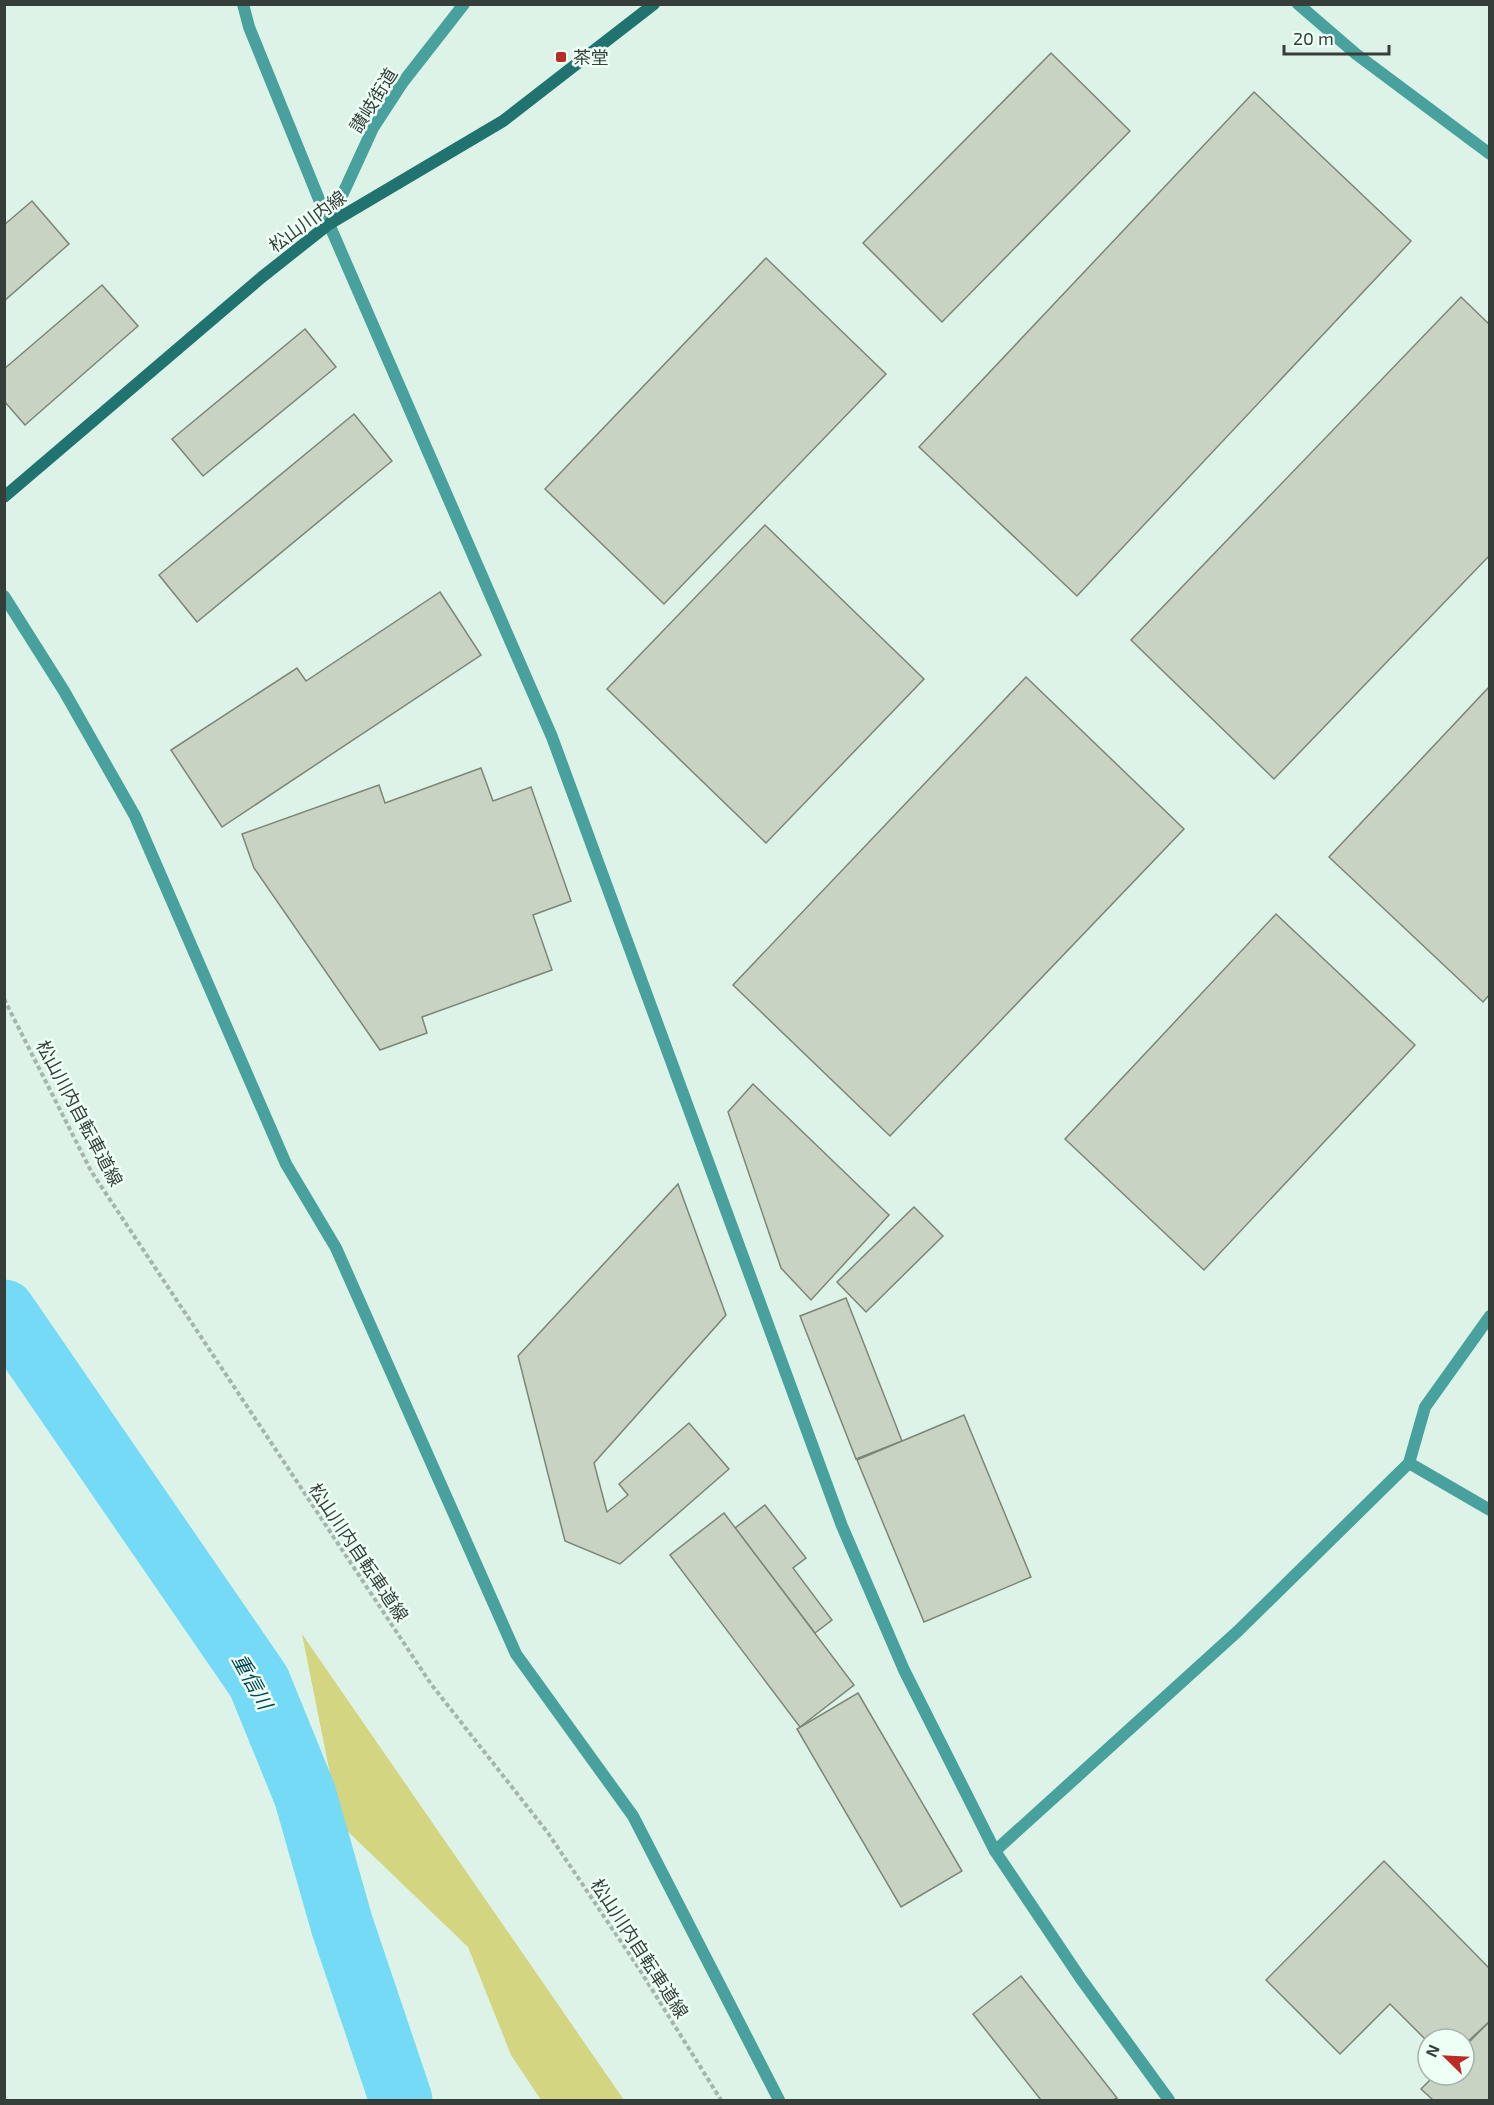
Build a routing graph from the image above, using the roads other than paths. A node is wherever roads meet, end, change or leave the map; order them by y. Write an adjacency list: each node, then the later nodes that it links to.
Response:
1 (243, 4): 6 (street)
2 (464, 4): 6 (street, 讃岐街道)
3 (654, 4): 6 (main road, 松山川内線)
4 (1298, 4): 5 (street)
5 (1490, 154)
6 (328, 224): 7 (main road, 松山川内線); 12 (street)
7 (4, 497)
8 (4, 596): 13 (street)
9 (1490, 1316): 10 (street)
10 (1409, 1462): 11 (street); 12 (street)
11 (1490, 1510)
12 (994, 1851): 14 (street)
13 (779, 2100)
14 (1169, 2100)

